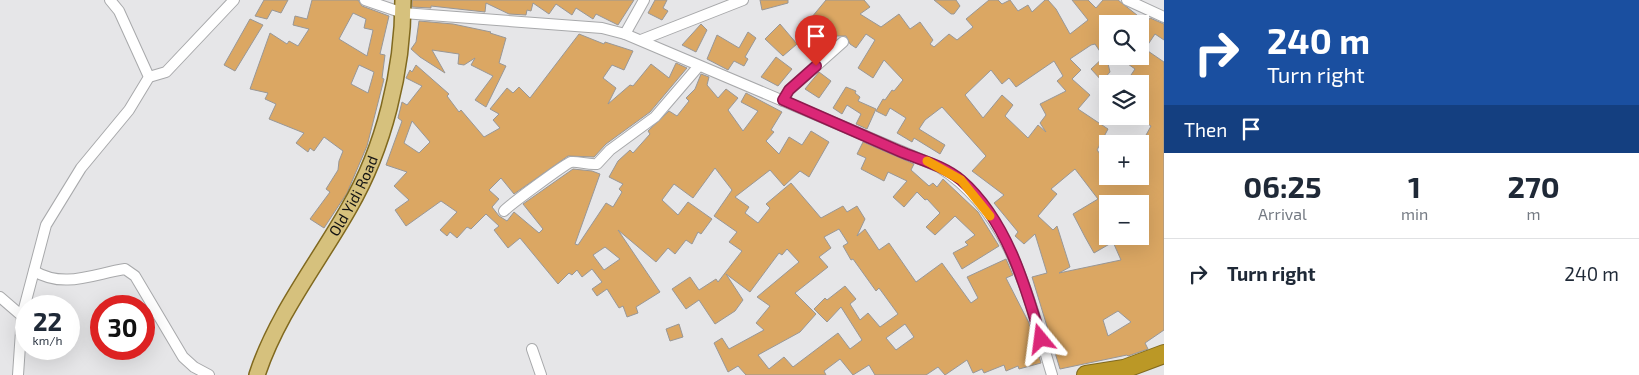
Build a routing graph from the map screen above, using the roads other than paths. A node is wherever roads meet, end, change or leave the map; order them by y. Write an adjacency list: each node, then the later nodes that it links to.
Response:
1 (110, 0): 13 (street)
2 (234, 0): 13 (street)
3 (365, 0): 7 (street)
4 (644, 0): 9 (street)
5 (743, 0): 10 (street)
6 (1127, 0): 8 (street)
7 (402, 6): 9 (street); 25 (main road, Old Yidi Road)
8 (1164, 17)
9 (625, 34): 10 (street)
10 (641, 40): 12 (street)
11 (843, 42): 14 (street)
12 (698, 67): 14 (street); 15 (street)
13 (149, 77): 16 (street)
14 (783, 100): 27 (street)
15 (504, 211)
16 (34, 271): 17 (street); 24 (street)
17 (28, 295)
18 (0, 297): 19 (street)
19 (15, 310)
20 (532, 349): 26 (street)
21 (19, 360): 23 (street)
22 (1162, 360): 28 (highway); 29 (highway)
23 (18, 375)
24 (209, 375)
25 (257, 375)
26 (541, 375)
27 (1052, 375)
28 (1086, 375)
29 (1146, 375)

